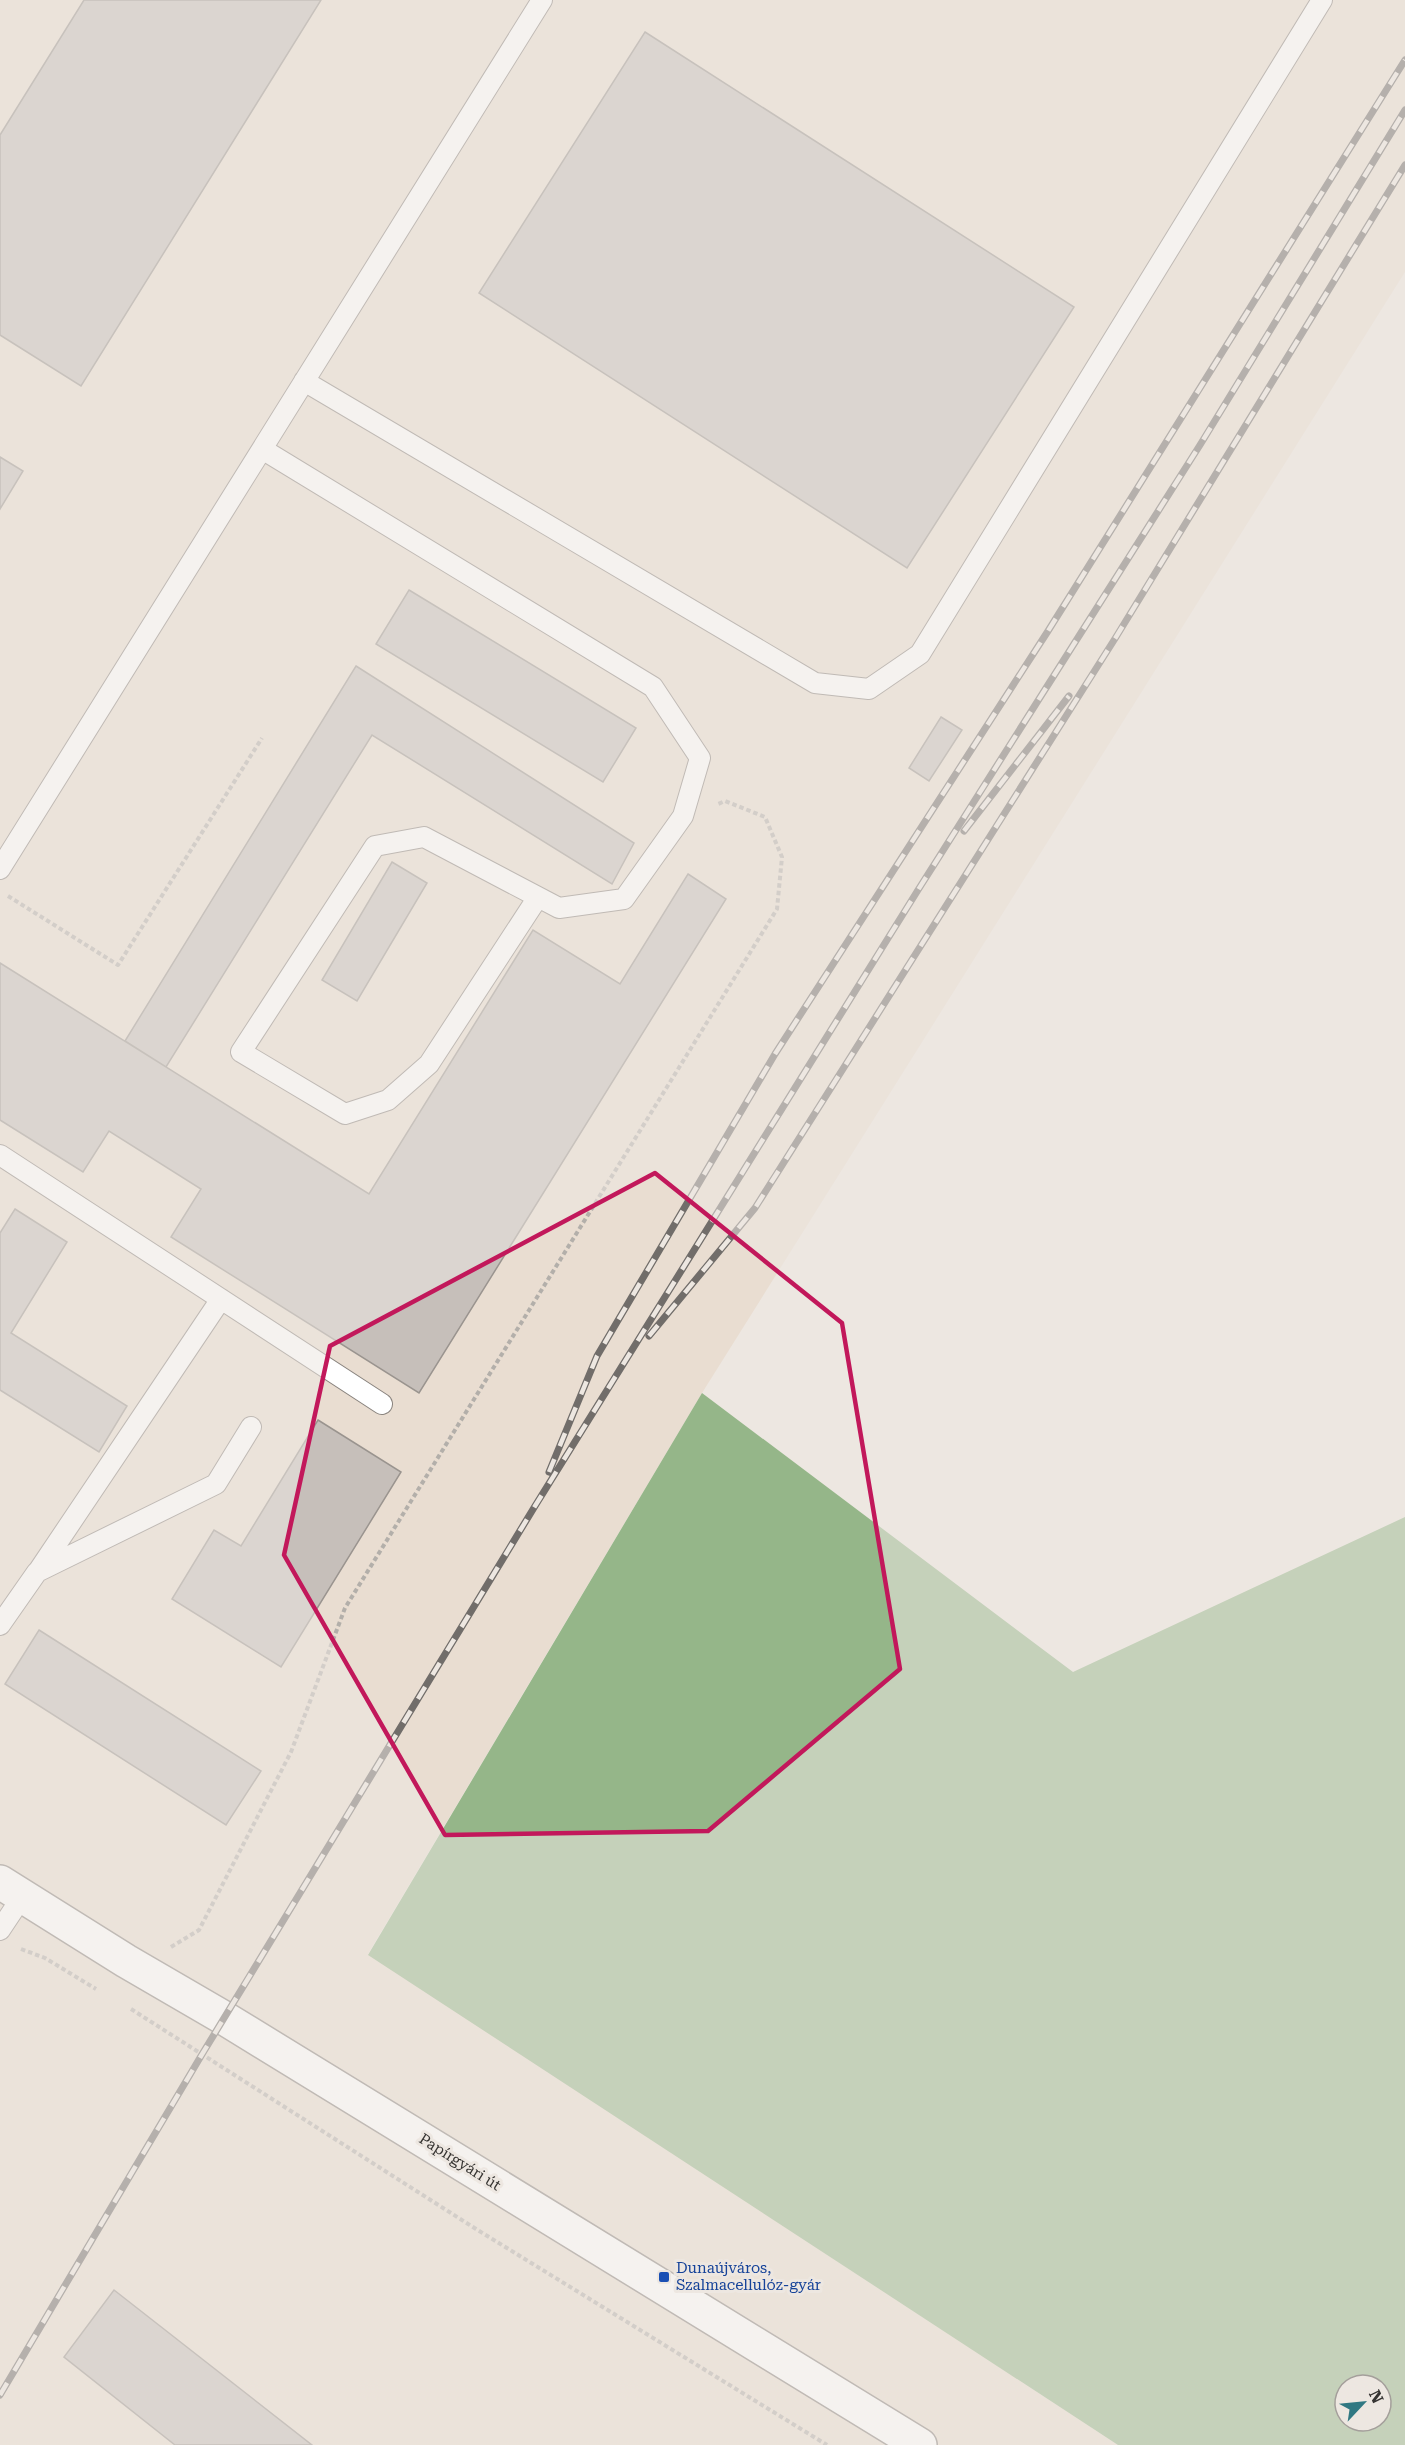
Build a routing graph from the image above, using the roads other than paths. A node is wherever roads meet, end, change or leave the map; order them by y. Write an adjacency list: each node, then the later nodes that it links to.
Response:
1 (542, 0): 3 (lane)
2 (1322, 0): 3 (lane)
3 (304, 381): 4 (lane)
4 (262, 449): 5 (lane); 6 (lane)
5 (0, 869)
6 (538, 897): 6 (lane)
7 (0, 1155): 8 (lane)
8 (220, 1299): 9 (lane); 11 (lane)
9 (382, 1404)
10 (251, 1427): 11 (lane)
11 (37, 1572): 12 (lane)
12 (0, 1625)
13 (11, 1889): 14 (lane); 15 (street, Papírgyári út)
14 (0, 1930)
15 (920, 2445)

